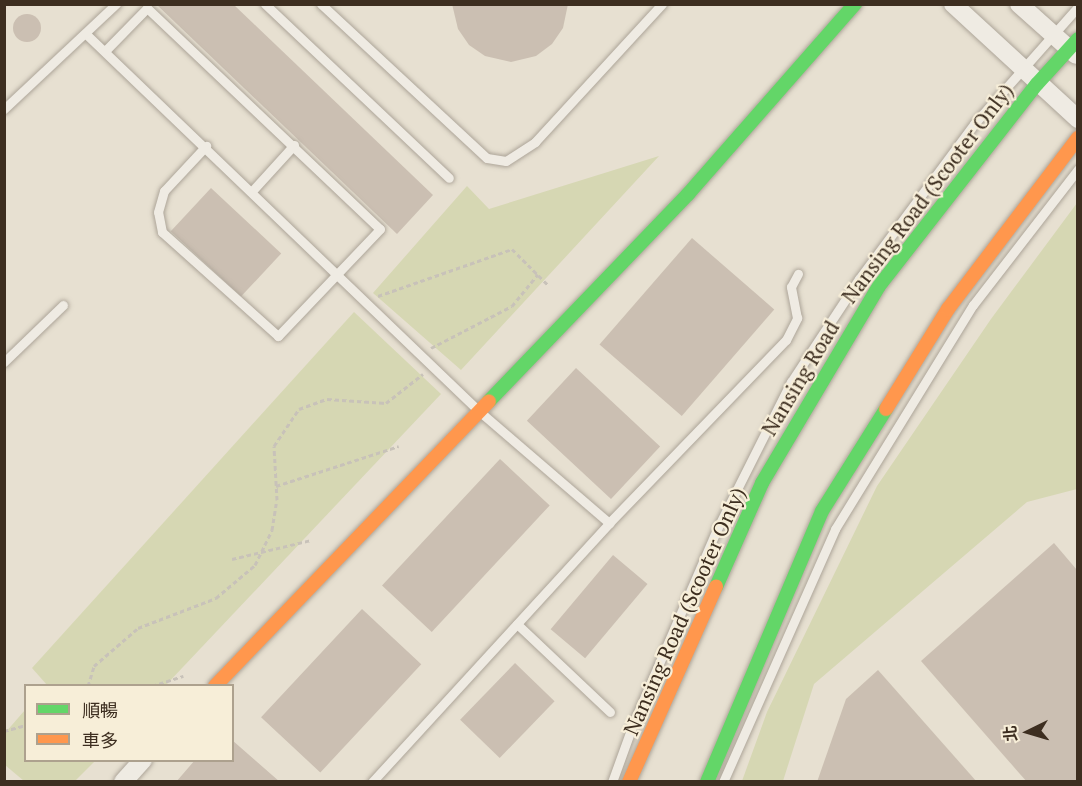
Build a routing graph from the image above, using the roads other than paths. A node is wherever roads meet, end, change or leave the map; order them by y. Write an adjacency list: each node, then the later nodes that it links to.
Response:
1 (116, 4): 10 (lane)
2 (265, 4): 21 (lane)
3 (321, 4): 4 (lane)
4 (662, 4)
5 (855, 4): 27 (street)
6 (953, 4): 13 (street)
7 (1019, 4): 9 (street)
8 (1077, 7): 9 (lane, Nansing Road (Scooter Only))
9 (1053, 34): 11 (street); 13 (lane, Nansing Road (Scooter Only))
10 (87, 35): 12 (lane); 15 (lane)
11 (1075, 48): 14 (street, Nansing Road)
12 (105, 51): 18 (lane); 19 (lane)
13 (1022, 70): 14 (street); 35 (lane, Nansing Road (Scooter Only))
14 (1037, 84): 16 (street); 36 (street, Nansing Road)
15 (4, 109)
16 (1077, 119)
17 (1077, 138): 37 (street)
18 (294, 145): 22 (lane); 24 (lane)
19 (206, 146): 22 (lane); 24 (lane)
20 (1077, 169): 38 (lane)
21 (449, 178)
22 (253, 190): 24 (lane)
23 (798, 274): 28 (lane)
24 (336, 277): 27 (lane)
25 (63, 304): 26 (lane)
26 (4, 362)
27 (479, 411): 28 (lane); 30 (street)
28 (609, 523): 29 (lane)
29 (517, 624): 31 (lane); 34 (lane)
30 (217, 684)
31 (610, 712)
32 (141, 762): 33 (street)
33 (123, 782)
34 (372, 782)
35 (612, 782)
36 (629, 782)
37 (707, 782)
38 (723, 782)

